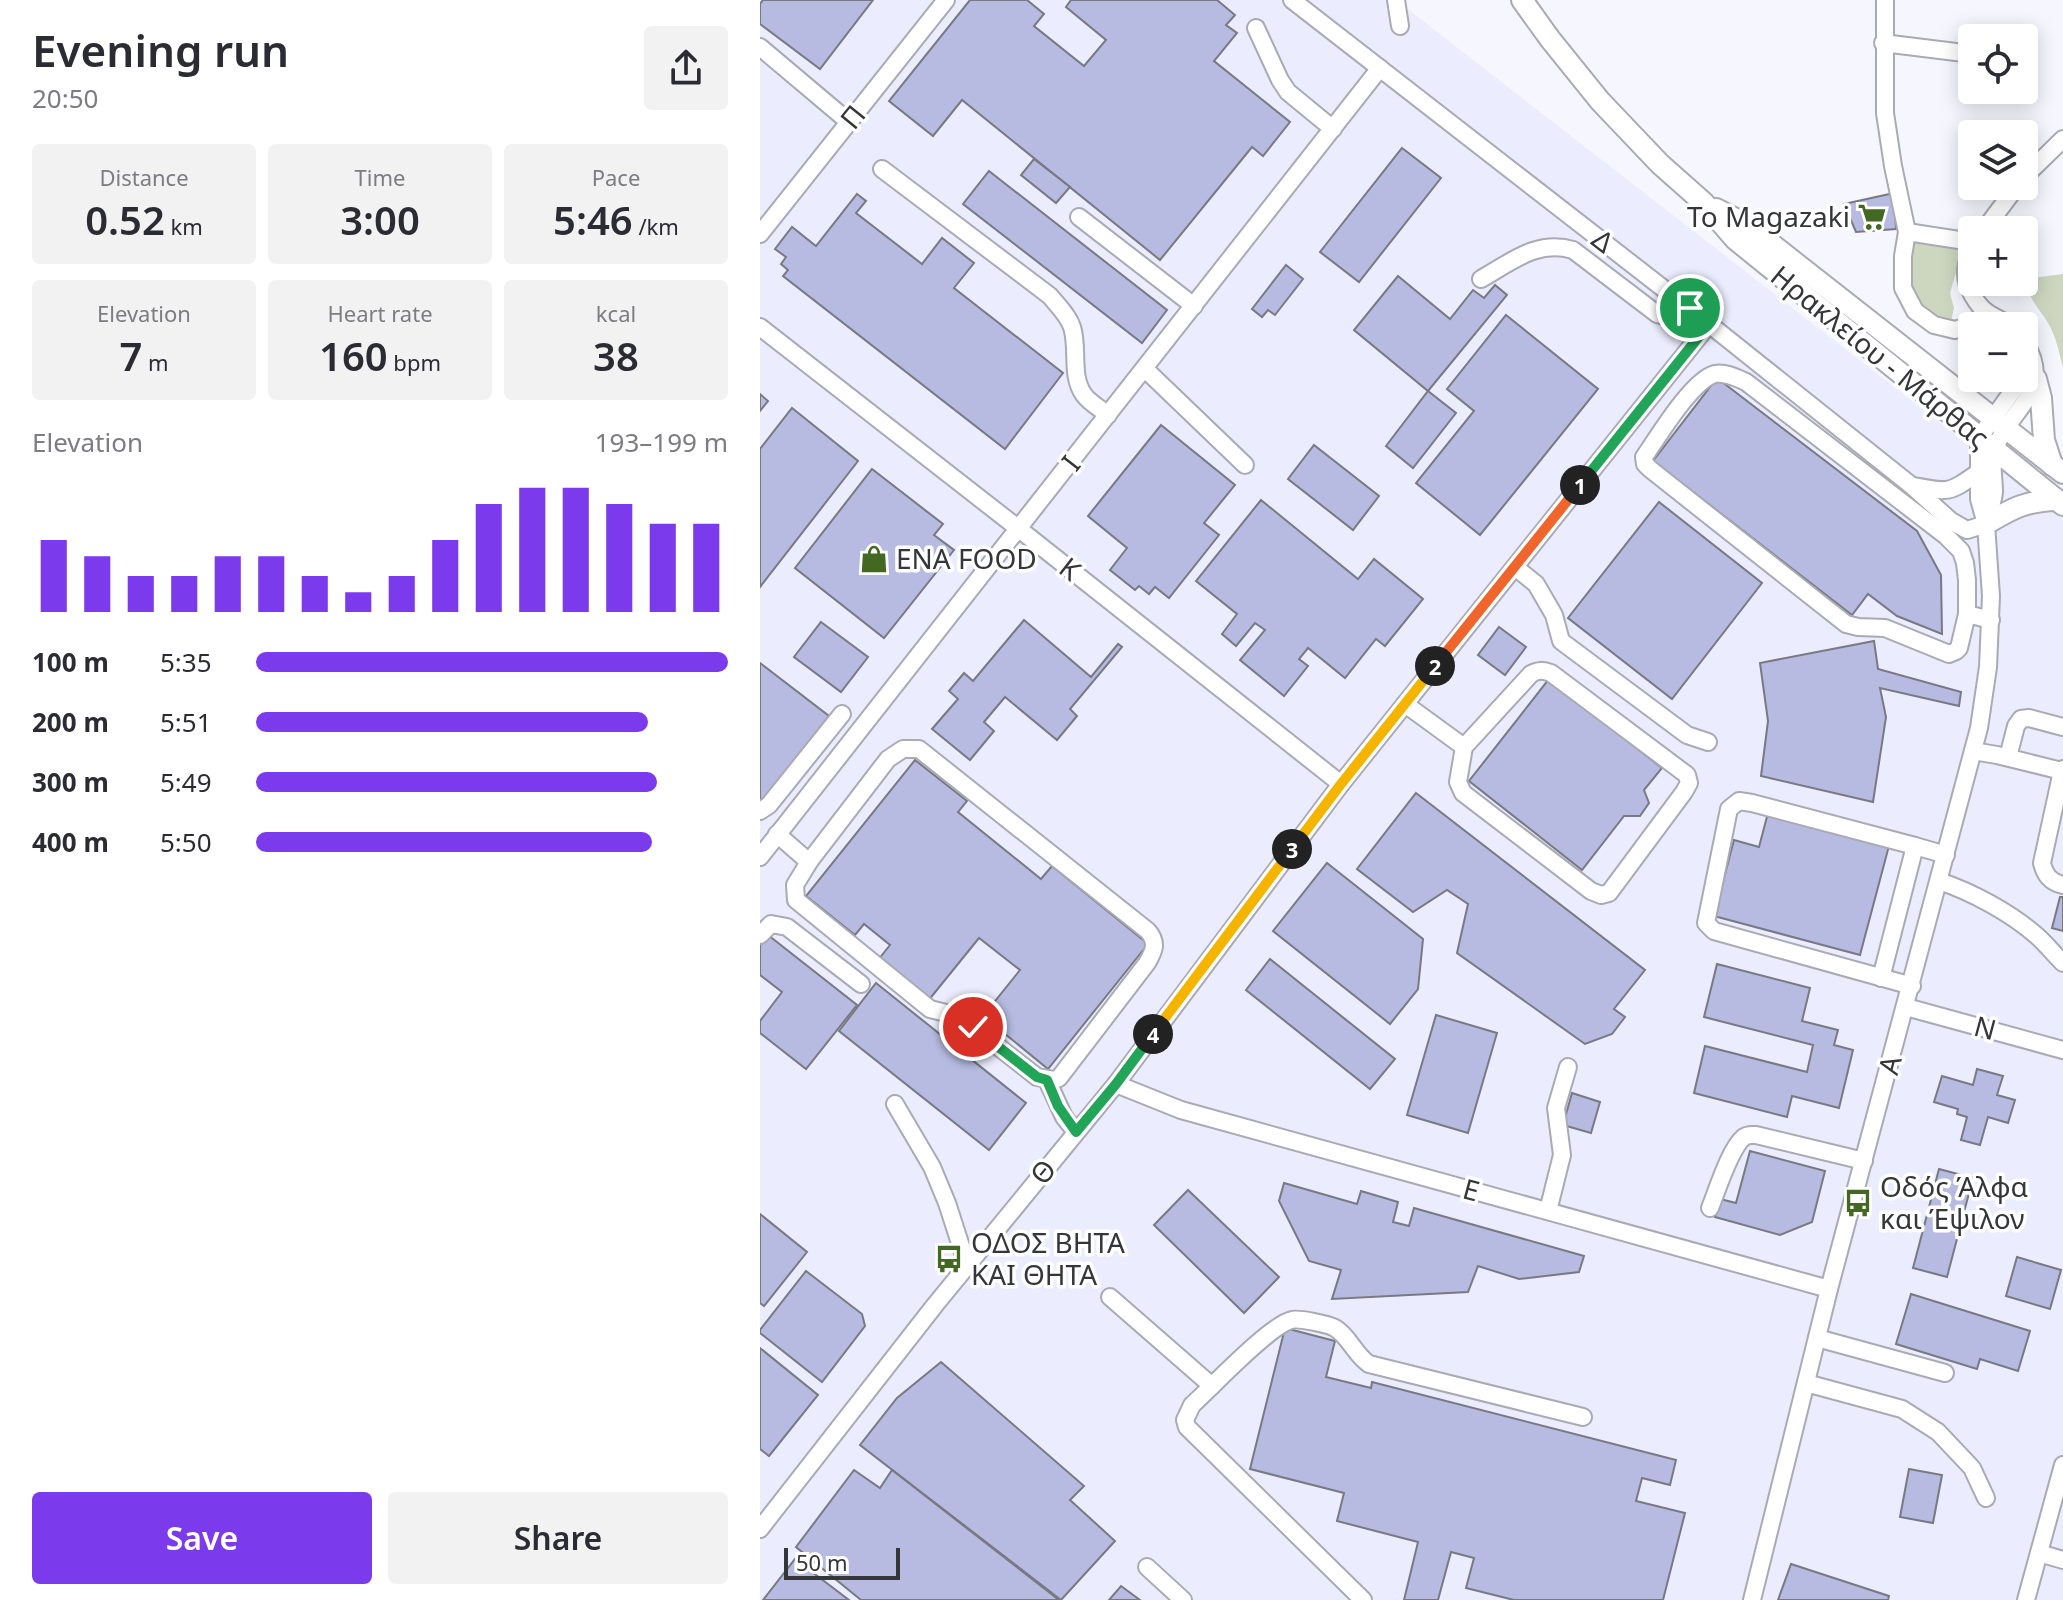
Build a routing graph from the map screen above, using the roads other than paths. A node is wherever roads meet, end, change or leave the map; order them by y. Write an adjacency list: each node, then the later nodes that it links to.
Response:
1 (946, 0): 12 (street, Π)
2 (1292, 0): 11 (street, Δ)
3 (1396, 0): 6 (street)
4 (1522, 0): 17 (main road, Ηρακλείου - Μάρθας)
5 (1885, 0): 8 (street)
6 (1400, 26)
7 (1256, 28): 13 (street)
8 (1883, 43): 10 (street); 19 (street)
9 (760, 47): 12 (street)
10 (1958, 52)
11 (1380, 68): 13 (street, Ι); 25 (street, Δ)
12 (849, 122): 20 (street, Π)
13 (1333, 129): 24 (street, Ι)
14 (2063, 139): 15 (street)
15 (2038, 163)
16 (882, 169): 33 (street)
17 (1704, 203): 34 (main road, Ηρακλείου - Μάρθας); 35 (main road, Ηρακλείου - Μάρθας)
18 (1079, 217): 24 (street)
19 (1907, 232): 21 (street); 29 (street)
20 (760, 234)
21 (1958, 240)
22 (1481, 279): 25 (street)
23 (1974, 296): 26 (street)
24 (1194, 306): 30 (street, Ι)
25 (1690, 308): 27 (street, Δ)
26 (1986, 312)
27 (1709, 324): 39 (street, Δ); 43 (street, Θ)
28 (760, 327): 42 (street, Κ)
29 (1958, 329)
30 (1145, 369): 33 (street, Ι); 36 (street)
31 (2026, 392): 34 (street)
32 (2037, 392): 37 (main road)
33 (1108, 415): 42 (street, Ι)
34 (2000, 424): 35 (street); 37 (main road, Ηρακλείου - Μάρθας)
35 (1986, 444): 38 (street, Α); 40 (main road, Ηρακλείου - Μάρθας); 41 (street, Α)
36 (1245, 465)
37 (2058, 469)
38 (1979, 472): 39 (street); 41 (street, Α)
39 (1912, 486): 41 (street, Δ)
40 (2060, 503): 41 (main road)
41 (1986, 524): 45 (street, Α)
42 (1019, 529): 54 (street, Κ); 56 (street, Ι)
43 (1515, 567): 46 (street, Θ); 49 (street)
44 (1967, 614): 44 (street); 45 (street)
45 (1991, 620): 51 (street, Α)
46 (1405, 704): 50 (street); 54 (street, Θ)
47 (842, 714): 55 (street)
48 (2063, 727): 52 (street)
49 (1708, 742)
50 (1464, 747): 50 (street)
51 (1973, 751): 52 (street); 59 (street, Α)
52 (2008, 757): 53 (street)
53 (2062, 770): 63 (street)
54 (1341, 784): 73 (street, Θ)
55 (765, 808): 56 (street)
56 (789, 819): 57 (street, Ι)
57 (777, 834): 60 (street, Ι); 61 (street)
58 (1915, 846): 59 (street); 66 (street); 66 (street)
59 (1946, 855): 62 (street, Α)
60 (760, 857)
61 (809, 862): 72 (street); 72 (street)
62 (1939, 881): 65 (street); 68 (street, Α)
63 (2063, 885)
64 (760, 935): 67 (street)
65 (2063, 963)
66 (1881, 978): 68 (street)
67 (861, 984)
68 (1912, 986): 69 (street, Α)
69 (1906, 1007): 70 (street, Ν); 76 (street, Α)
70 (2063, 1050)
71 (1568, 1067): 78 (street)
72 (1047, 1080): 75 (street)
73 (1116, 1084): 75 (street, Θ); 78 (street, Ε)
74 (895, 1104): 79 (street)
75 (1076, 1132): 79 (street, Θ)
76 (1864, 1161): 77 (street); 80 (street, Α)
77 (1710, 1208)
78 (1548, 1211): 80 (street, Ε)
79 (967, 1265): 89 (street, Θ)
80 (1829, 1289): 82 (street, Α)
81 (1110, 1297): 85 (street)
82 (1817, 1338): 83 (street); 84 (street, Α)
83 (1945, 1373)
84 (1806, 1383): 88 (street); 95 (street, Α)
85 (1212, 1386): 86 (street); 94 (street)
86 (1583, 1417)
87 (2063, 1465): 90 (street)
88 (1986, 1498)
89 (760, 1529)
90 (2039, 1553): 91 (street); 96 (street)
91 (2063, 1560)
92 (1147, 1567): 93 (street)
93 (1183, 1600)
94 (1363, 1600)
95 (1752, 1600)
96 (2026, 1600)

